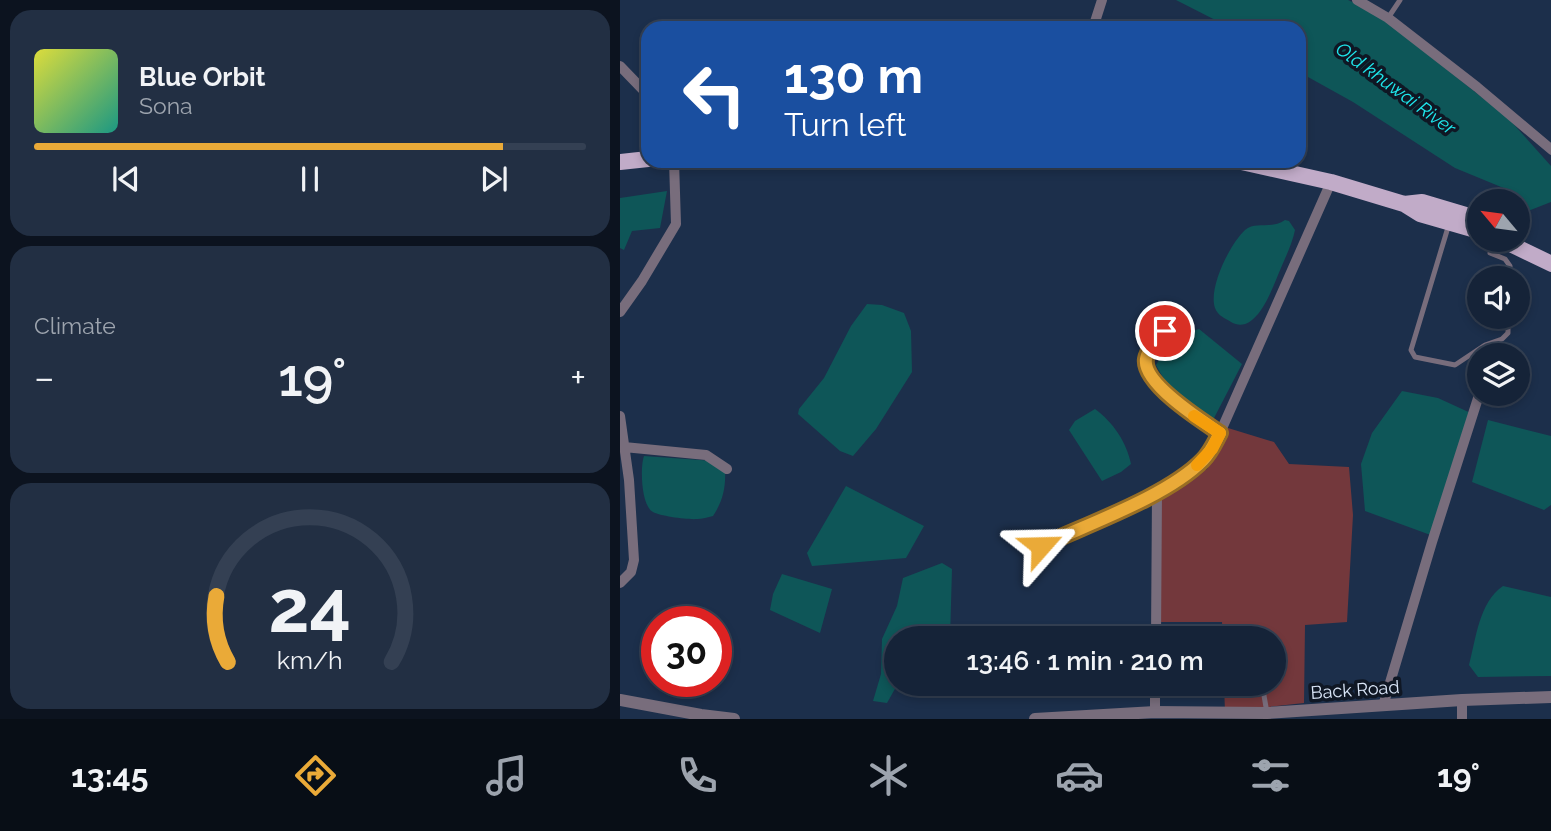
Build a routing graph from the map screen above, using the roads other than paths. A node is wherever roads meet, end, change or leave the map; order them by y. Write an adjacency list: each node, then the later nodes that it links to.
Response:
1 (1102, 0): 5 (street)
2 (1357, 0): 4 (street)
3 (1400, 0): 4 (lane)
4 (1388, 18): 8 (street)
5 (1095, 21)
6 (620, 66): 7 (street)
7 (641, 88)
8 (1552, 150)
9 (641, 160): 10 (main road)
10 (620, 162)
11 (674, 168): 24 (street)
12 (1270, 168): 13 (main road)
13 (1331, 181): 14 (main road); 29 (street)
14 (1404, 204): 15 (main road); 16 (main road)
15 (1467, 215)
16 (1450, 221): 17 (main road); 25 (lane)
17 (1467, 227)
18 (1530, 241): 20 (main road)
19 (1527, 252): 22 (main road)
20 (1552, 252)
21 (1490, 253): 23 (lane)
22 (1552, 264)
23 (1510, 266)
24 (620, 312)
25 (1508, 329)
26 (1165, 331): 29 (street)
27 (1476, 406): 41 (street)
28 (620, 416): 30 (street)
29 (1220, 433): 32 (street)
30 (624, 447): 31 (street); 34 (street)
31 (727, 469)
32 (1157, 493): 33 (street); 35 (street)
33 (1041, 546)
34 (620, 583)
35 (1156, 626)
36 (1155, 696): 42 (street)
37 (1264, 696): 43 (lane)
38 (1552, 697): 40 (street, Back Road)
39 (620, 700): 45 (street)
40 (1462, 700): 41 (street, Back Road); 47 (street)
41 (1383, 706): 43 (street, Back Road)
42 (1155, 712): 44 (street, Back Road); 46 (street, Back Road)
43 (1267, 713): 44 (street, Back Road)
44 (1196, 716)
45 (734, 719)
46 (1035, 719)
47 (1462, 719)

